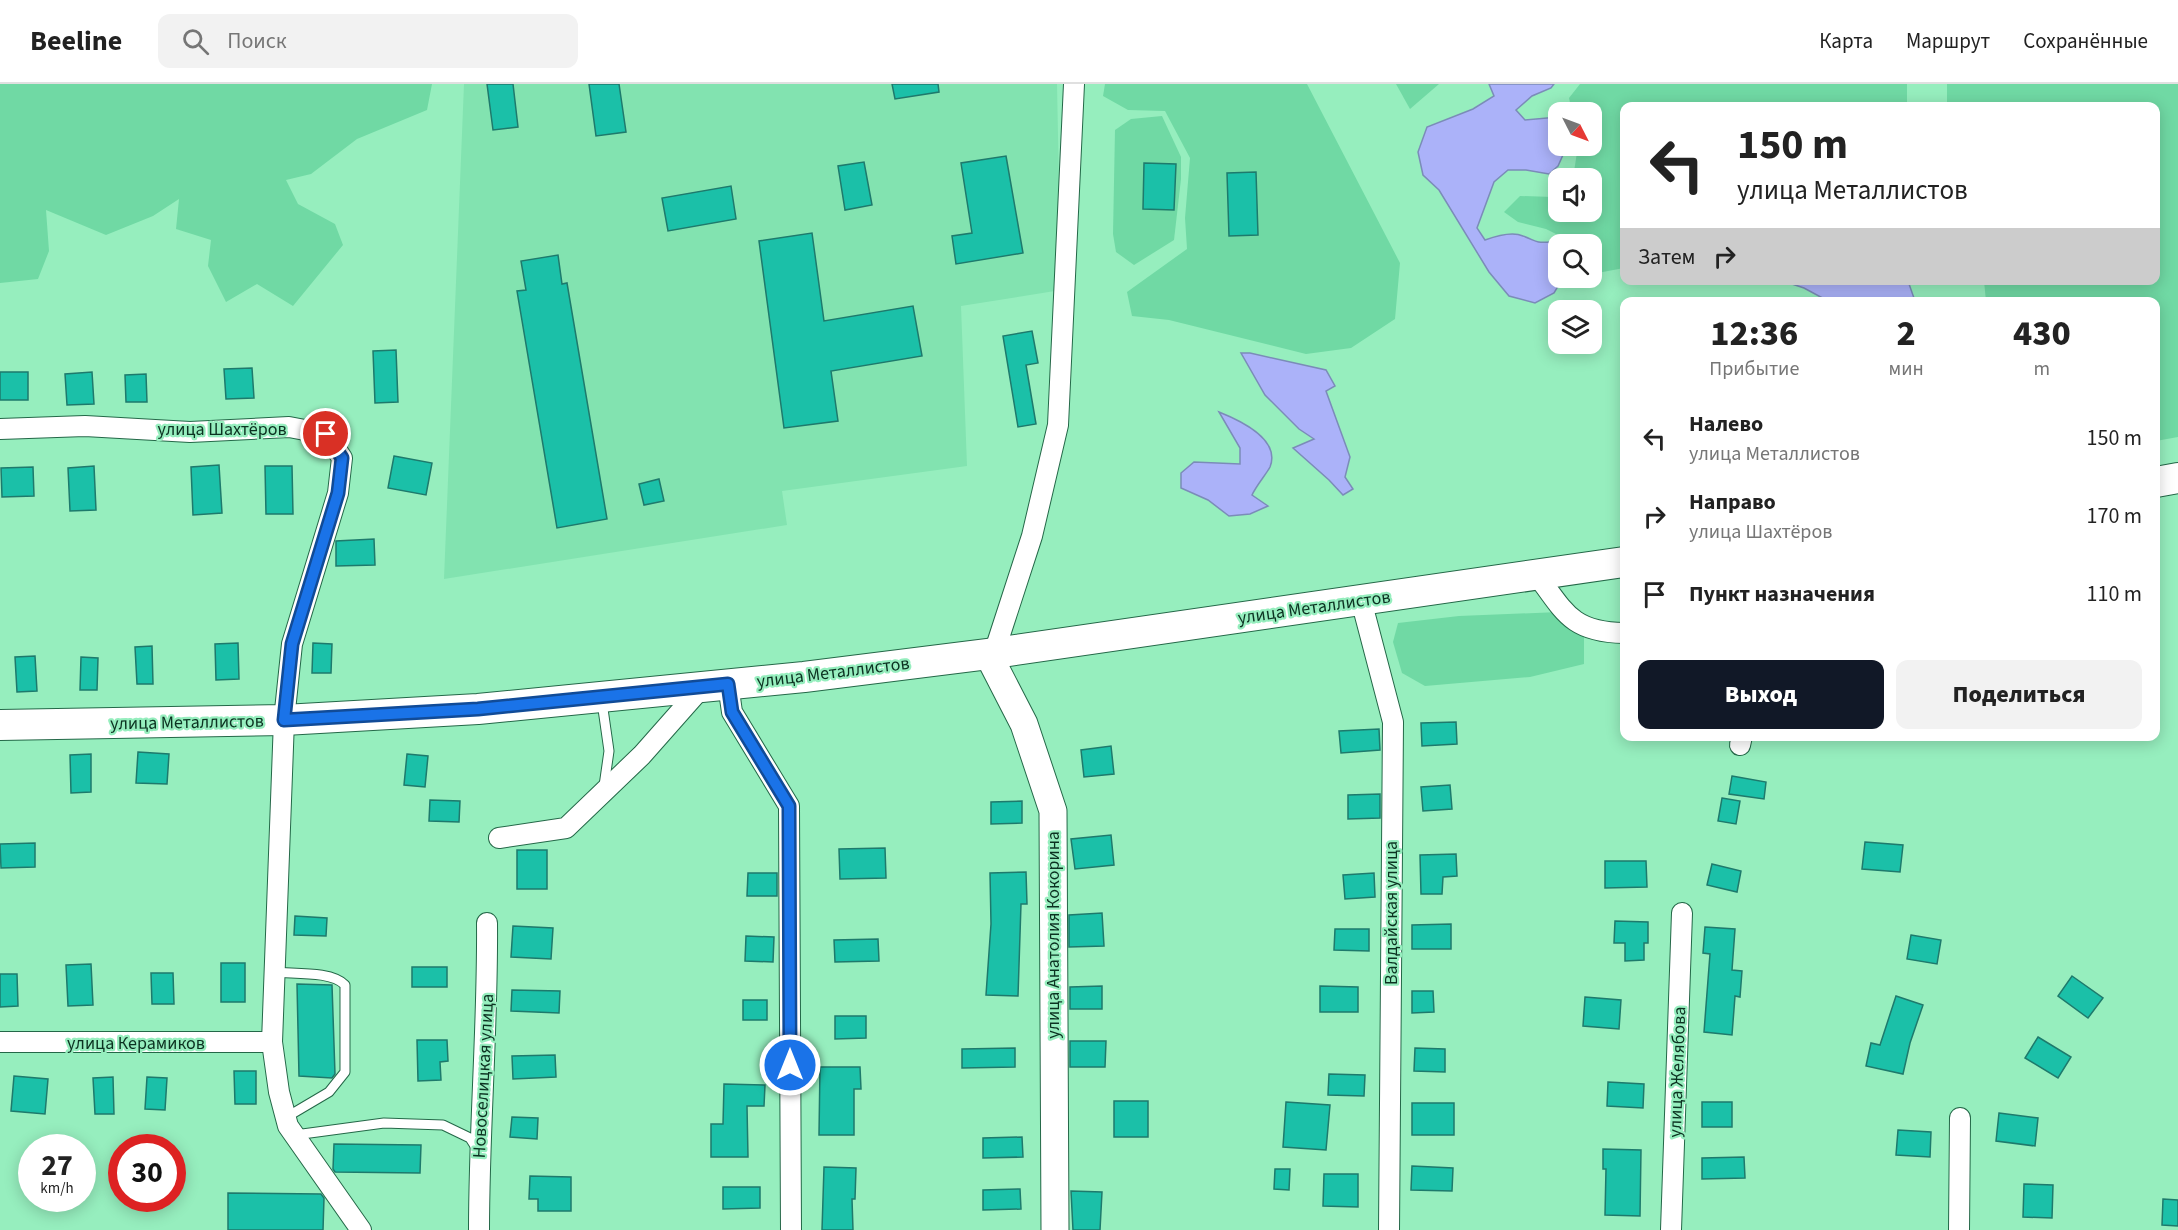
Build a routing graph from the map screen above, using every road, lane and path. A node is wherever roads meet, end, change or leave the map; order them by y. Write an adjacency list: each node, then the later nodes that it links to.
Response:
1 (1074, 84): 9 (street)
2 (0, 429): 12 (street, улица Шахтёров)
3 (2178, 478): 4 (main road)
4 (2160, 481)
5 (1620, 563): 6 (main road, улица Металлистов)
6 (1537, 575): 7 (main road, улица Металлистов); 8 (street)
7 (1361, 600): 9 (main road, улица Металлистов); 29 (street, Валдайская улица)
8 (1620, 633)
9 (991, 654): 10 (main road, улица Металлистов); 28 (street, улица Анатолия Кокорина)
10 (716, 685): 11 (main road, улица Металлистов); 14 (street); 27 (street)
11 (601, 696): 12 (main road, улица Металлистов); 14 (lane)
12 (284, 720): 13 (main road, улица Металлистов); 18 (street, улица Шахтёров)
13 (0, 725)
14 (604, 792): 15 (street)
15 (499, 838)
16 (1682, 913): 30 (street, улица Желябова)
17 (487, 923): 24 (street, Новоселицкая улица)
18 (275, 972): 20 (street, улица Шахтёров); 21 (lane)
19 (0, 1042): 20 (street, улица Керамиков)
20 (272, 1042): 21 (street, улица Шахтёров)
21 (285, 1118): 23 (street, улица Шахтёров)
22 (1960, 1118): 31 (street)
23 (294, 1136): 24 (lane); 25 (street, улица Шахтёров)
24 (479, 1152): 26 (street, Новоселицкая улица)
25 (361, 1230)
26 (479, 1230)
27 (791, 1230)
28 (1055, 1230)
29 (1389, 1230)
30 (1671, 1230)
31 (1959, 1230)

